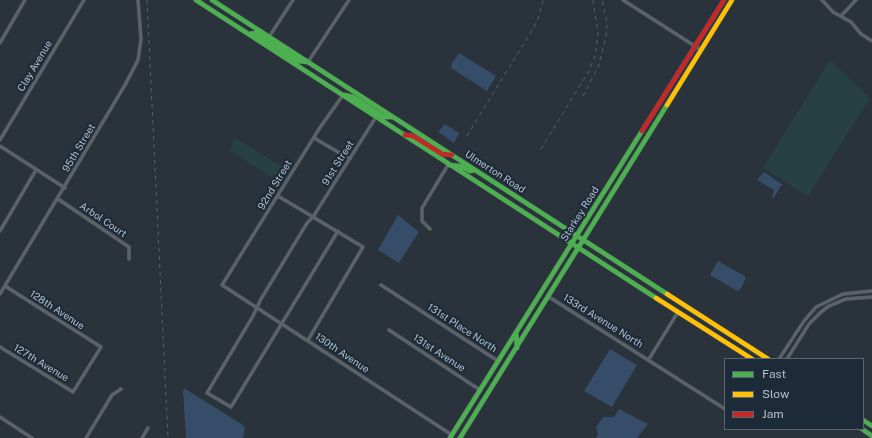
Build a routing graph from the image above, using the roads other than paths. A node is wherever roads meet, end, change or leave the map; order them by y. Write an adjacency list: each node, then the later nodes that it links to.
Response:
1 (25, 0): 17 (street)
2 (84, 0): 26 (street, Clay Avenue)
3 (138, 0): 33 (street, 95th Street)
4 (196, 0): 14 (main road, Ulmerton Road)
5 (212, 0): 15 (main road, Ulmerton Road)
6 (293, 0): 15 (street)
7 (349, 0): 20 (street)
8 (623, 0): 18 (street)
9 (724, 0): 18 (main road, Starkey Road)
10 (732, 0): 19 (main road, Starkey Road)
11 (822, 0): 13 (street)
12 (856, 0): 13 (street)
13 (841, 16): 16 (street)
14 (249, 34): 20 (main road); 21 (main road, Ulmerton Road)
15 (269, 37): 20 (main road, Ulmerton Road)
16 (872, 42)
17 (0, 43)
18 (695, 46): 19 (street); 40 (main road, Starkey Road)
19 (702, 50): 41 (main road, Starkey Road)
20 (308, 62): 23 (main road, Ulmerton Road)
21 (343, 95): 22 (main road, Ulmerton Road); 23 (main road); 25 (street, 92nd Street)
22 (376, 117): 24 (main road, Ulmerton Road); 29 (street, 91st Street)
23 (394, 117): 28 (main road, Ulmerton Road)
24 (403, 135): 28 (main road); 30 (main road, Ulmerton Road)
25 (314, 138): 29 (street); 34 (street, 92nd Street)
26 (0, 140)
27 (0, 146): 31 (street)
28 (453, 155): 32 (main road, Ulmerton Road)
29 (350, 159): 36 (street, 91st Street)
30 (448, 165): 32 (main road); 37 (street); 42 (main road, Ulmerton Road)
31 (36, 170): 33 (street); 38 (street)
32 (475, 170): 40 (main road, Ulmerton Road)
33 (65, 188): 35 (street, 95th Street)
34 (278, 196): 36 (street); 45 (street, 92nd Street)
35 (58, 199): 44 (street, Arbol Court); 47 (street, 95th Street)
36 (313, 217): 39 (street); 52 (street, 91st Street)
37 (430, 229)
38 (0, 231)
39 (338, 231): 54 (street); 57 (street)
40 (577, 236): 41 (main road, Ulmerton Road); 42 (main road, Starkey Road)
41 (584, 240): 43 (main road, Starkey Road); 61 (main road, Ulmerton Road)
42 (571, 245): 43 (main road, Ulmerton Road); 56 (main road, Starkey Road)
43 (578, 249): 50 (main road, Starkey Road); 53 (main road, Ulmerton Road)
44 (129, 259)
45 (222, 285): 52 (street, 130th Avenue)
46 (381, 285): 65 (street, 131st Place North)
47 (5, 286): 49 (street, 95th Street); 68 (street, 128th Avenue)
48 (872, 291): 62 (street)
49 (0, 294)
50 (549, 297): 59 (main road, Starkey Road); 64 (street, 133rd Avenue North)
51 (872, 297): 63 (street)
52 (258, 308): 54 (street, 130th Avenue); 54 (street, 91st Street)
53 (678, 312): 60 (main road, Ulmerton Road); 64 (street)
54 (282, 324): 57 (street, 130th Avenue)
55 (389, 330): 67 (street, 131st Avenue)
56 (516, 332): 59 (main road); 65 (main road, Starkey Road)
57 (308, 340): 75 (street, 130th Avenue)
58 (0, 347): 68 (street, 127th Avenue)
59 (517, 348): 73 (main road, Starkey Road)
60 (750, 358)
61 (766, 358)
62 (780, 358)
63 (788, 358)
64 (649, 359): 69 (street, 133rd Avenue North)
65 (498, 361): 67 (main road, Starkey Road)
66 (122, 389): 77 (street)
67 (480, 390): 75 (main road, Starkey Road)
68 (73, 392)
69 (724, 408)
70 (0, 417): 76 (street)
71 (148, 428): 78 (street)
72 (863, 430): 74 (main road)
73 (463, 432): 75 (main road); 79 (main road, Starkey Road)
74 (872, 436)
75 (452, 437)
76 (32, 438)
77 (86, 438)
78 (142, 438)
79 (460, 438)

